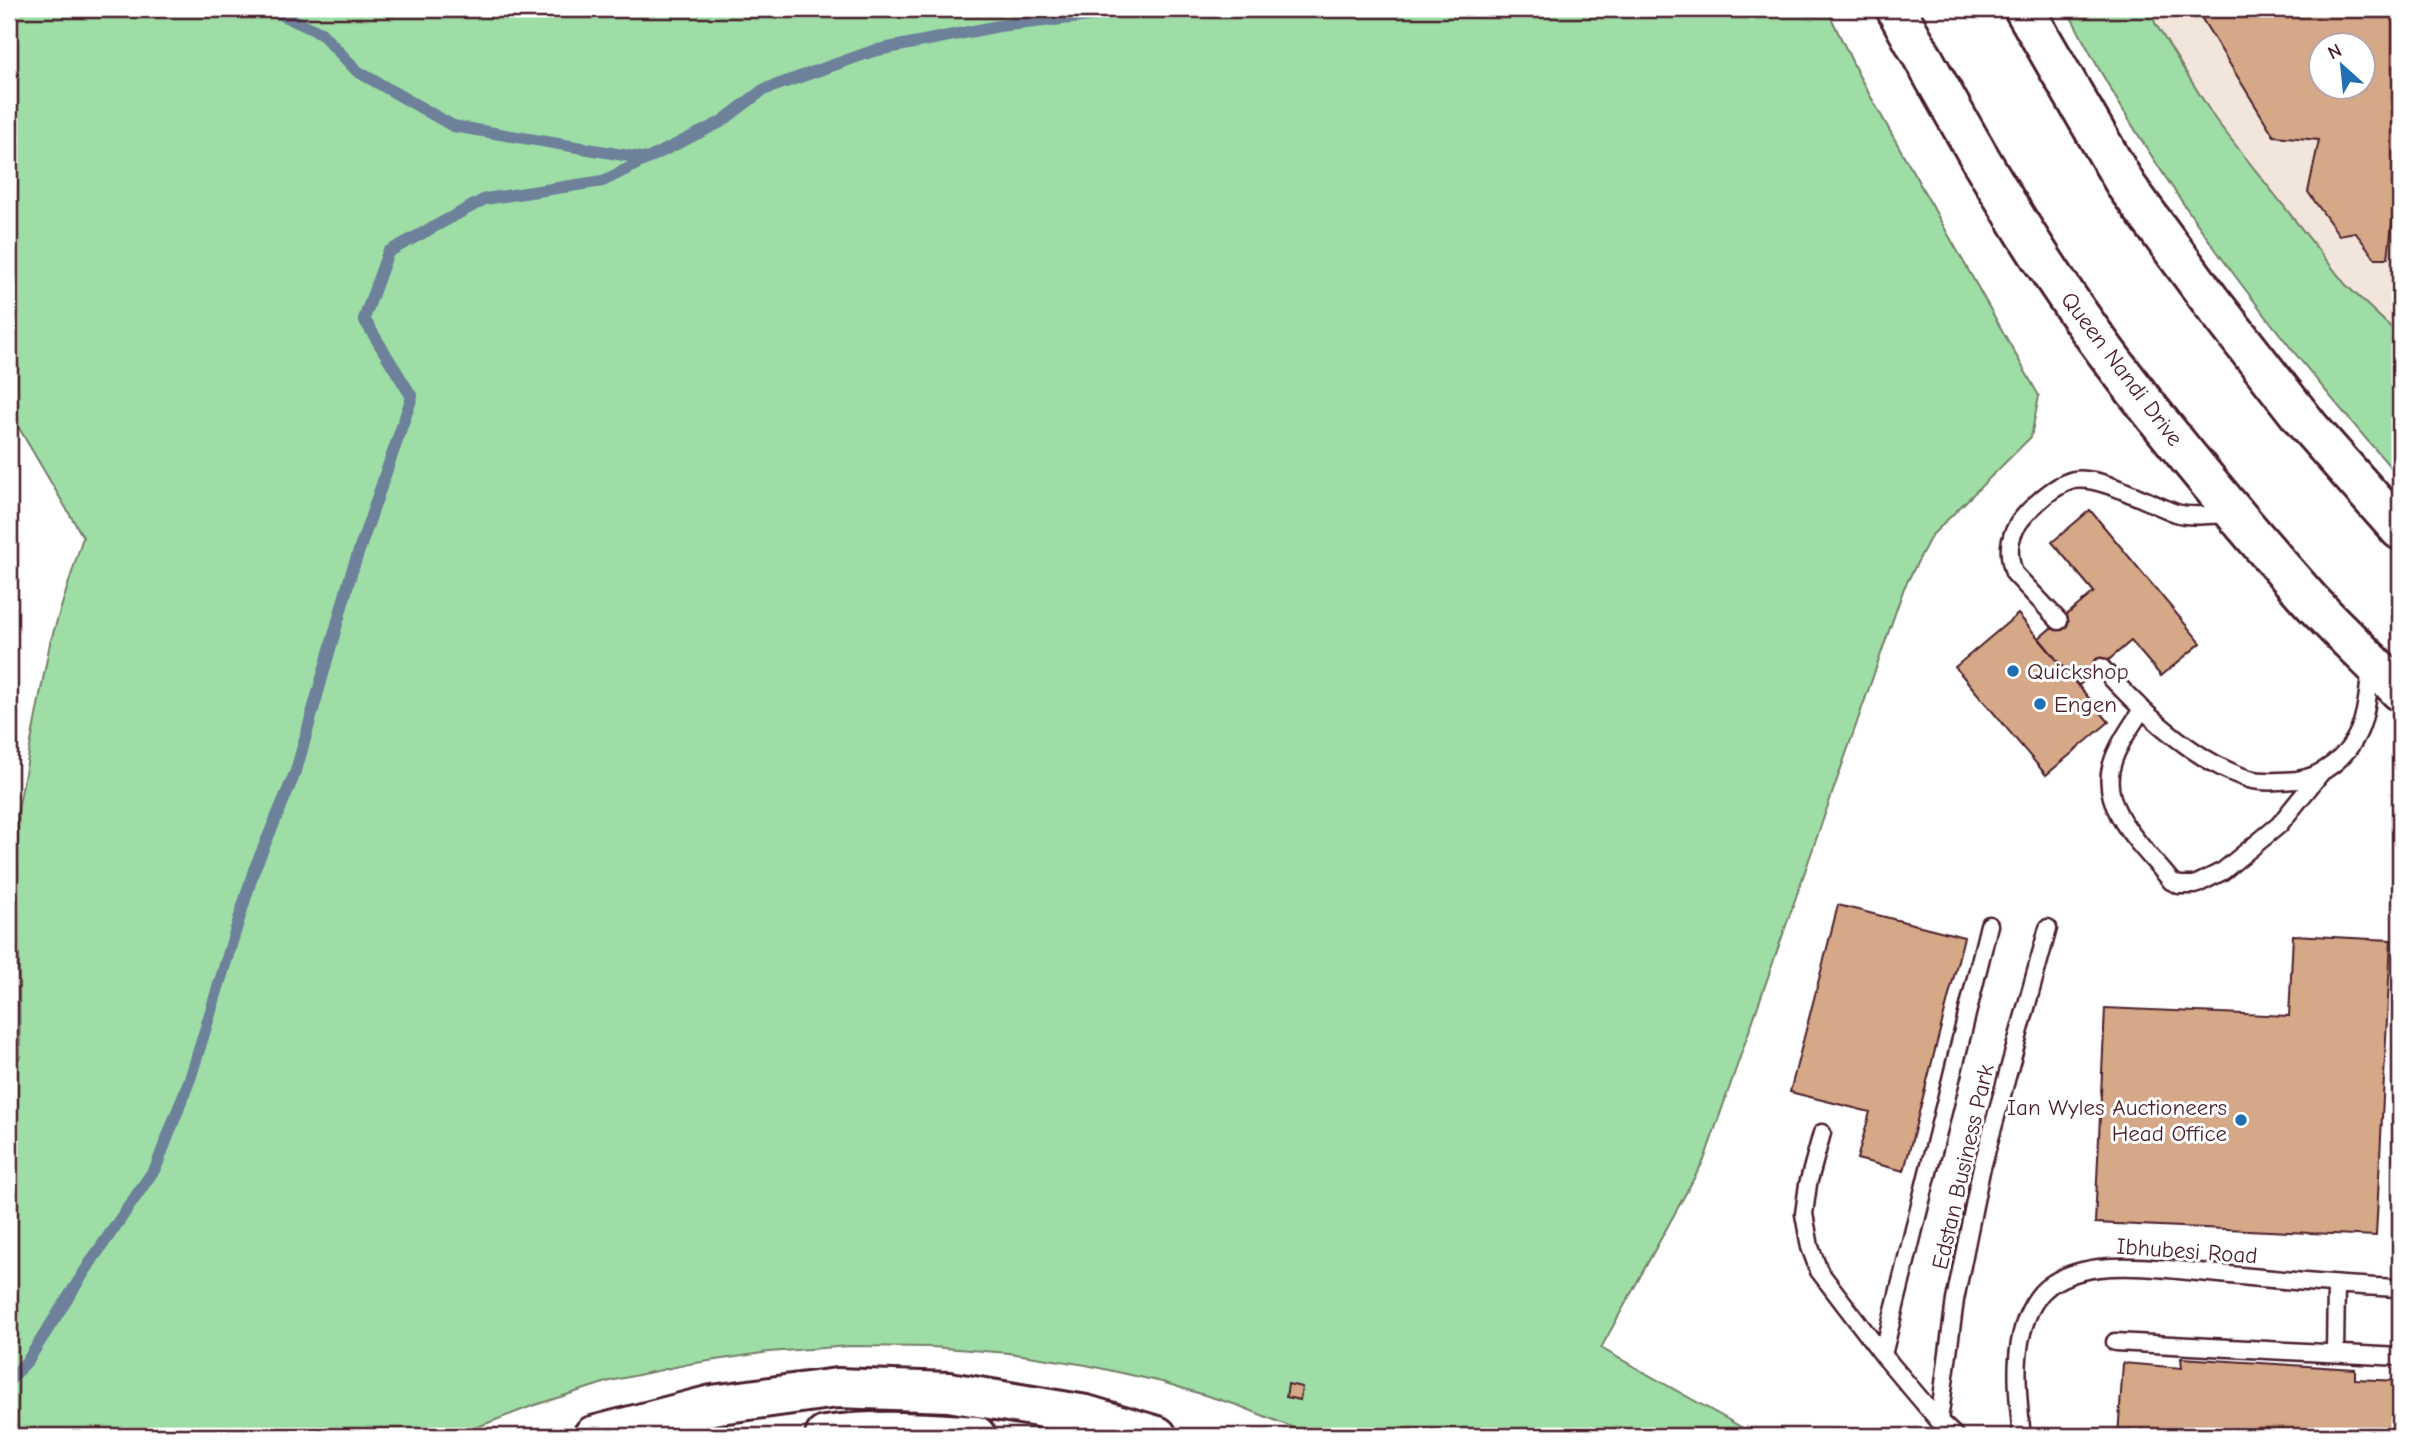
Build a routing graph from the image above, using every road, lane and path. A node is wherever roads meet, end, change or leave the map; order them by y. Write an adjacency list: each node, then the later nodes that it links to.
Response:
1 (1896, 9): 3 (main road, Queen Nandi Drive)
2 (2024, 9): 4 (main road)
3 (2236, 514): 5 (lane); 6 (main road, Queen Nandi Drive)
4 (2400, 530)
5 (2059, 621)
6 (2371, 661): 8 (main road, Queen Nandi Drive); 10 (lane)
7 (2101, 667): 9 (lane)
8 (2400, 691)
9 (2142, 709): 10 (lane); 10 (lane)
10 (2320, 774)
11 (1989, 925): 18 (lane, Edstan Business Park)
12 (2049, 928): 20 (lane, Edstan Business Park)
13 (1822, 1133): 18 (lane)
14 (2336, 1285): 15 (lane, Ibhubesi Road); 17 (lane); 26 (lane, Ibhubesi Road)
15 (2400, 1288)
16 (2115, 1342): 17 (lane)
17 (2335, 1353): 19 (lane)
18 (1884, 1355): 20 (lane)
19 (2400, 1357)
20 (1939, 1421): 25 (lane)
21 (593, 1436): 24 (main road)
22 (825, 1436): 23 (main road)
23 (976, 1436)
24 (1157, 1436)
25 (1955, 1436)
26 (2022, 1436)

